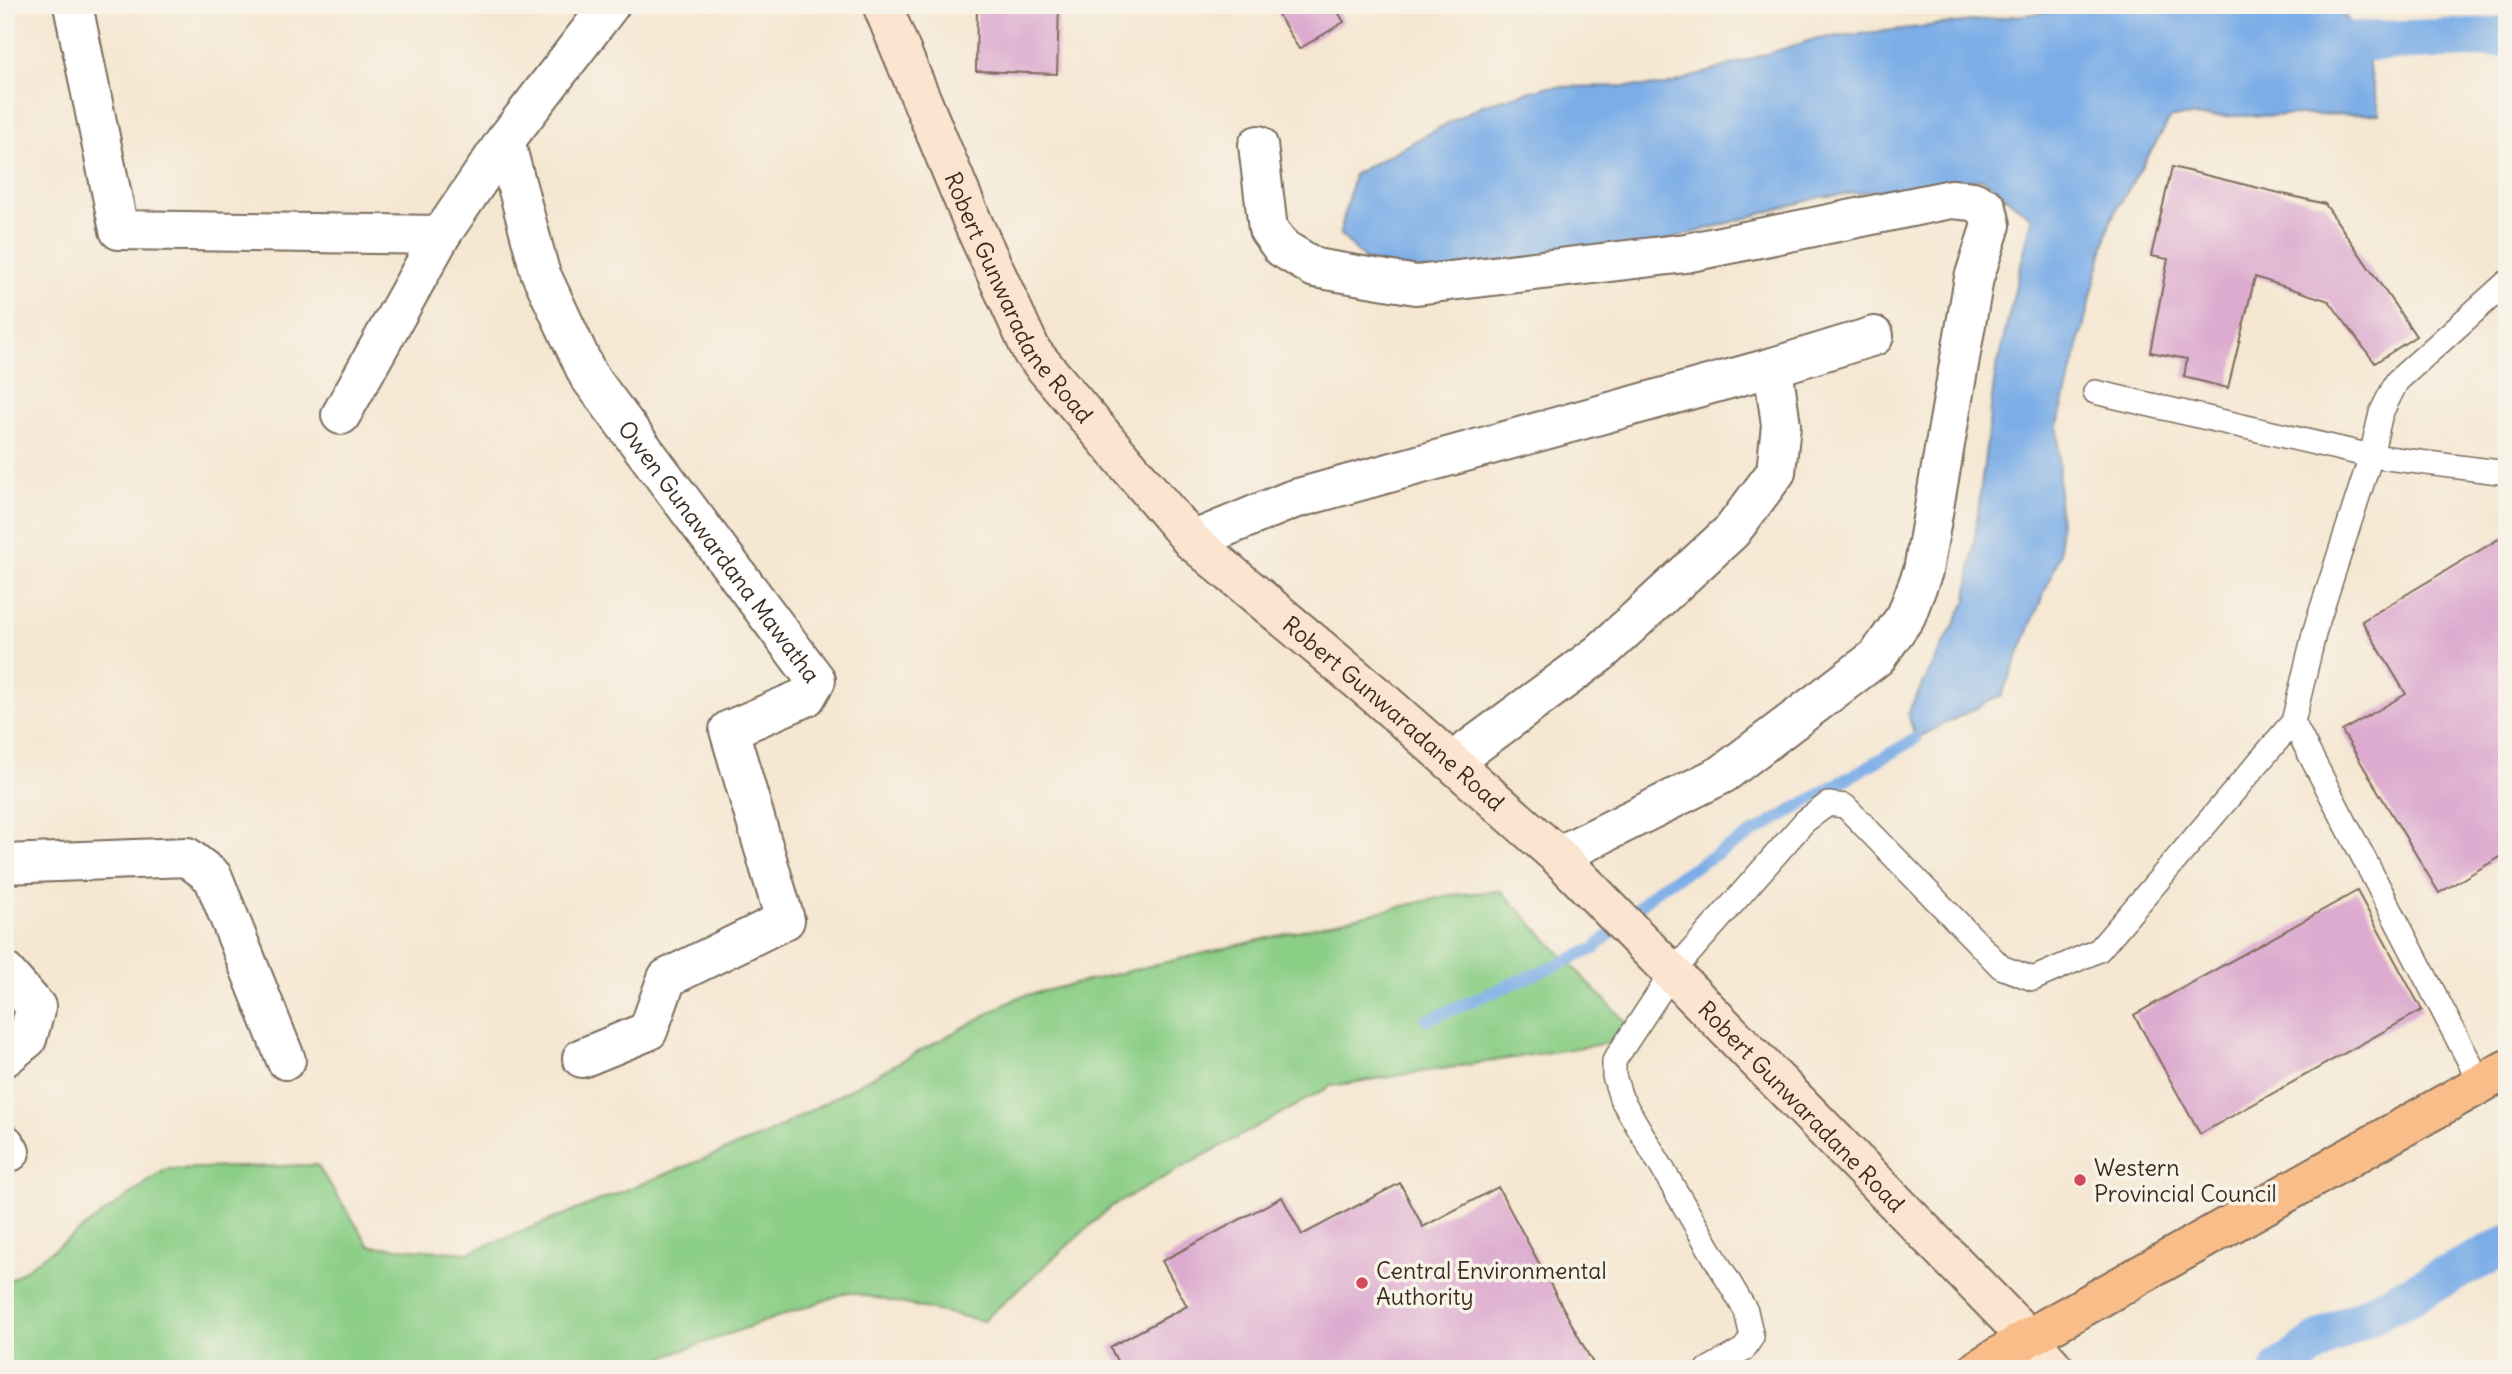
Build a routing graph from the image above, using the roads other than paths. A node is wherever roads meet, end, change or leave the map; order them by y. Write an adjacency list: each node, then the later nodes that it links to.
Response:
1 (73, 5): 6 (street)
2 (610, 5): 4 (street)
3 (882, 5): 14 (street, Robert Gunwaradane Road)
4 (505, 141): 6 (street); 22 (street, Owen Gunawardana Mawatha)
5 (1258, 145): 17 (street)
6 (441, 235): 11 (street)
7 (2507, 282): 12 (lane)
8 (1874, 336): 9 (street)
9 (1773, 367): 14 (street); 16 (street)
10 (2095, 392): 12 (lane)
11 (341, 415)
12 (2371, 456): 13 (lane); 15 (lane)
13 (2507, 473)
14 (1192, 541): 16 (street, Robert Gunwaradane Road)
15 (2293, 722): 19 (lane); 24 (lane)
16 (1452, 762): 17 (street, Robert Gunwaradane Road)
17 (1558, 856): 19 (street, Robert Gunwaradane Road)
18 (5, 864): 23 (street)
19 (1660, 960): 25 (street, Robert Gunwaradane Road); 26 (lane)
20 (5, 972): 21 (street)
21 (5, 1057)
22 (582, 1058)
23 (286, 1060)
24 (2494, 1077): 25 (main road)
25 (2028, 1338): 27 (main road); 28 (street, Robert Gunwaradane Road)
26 (1708, 1369)
27 (1978, 1369)
28 (2055, 1369)

